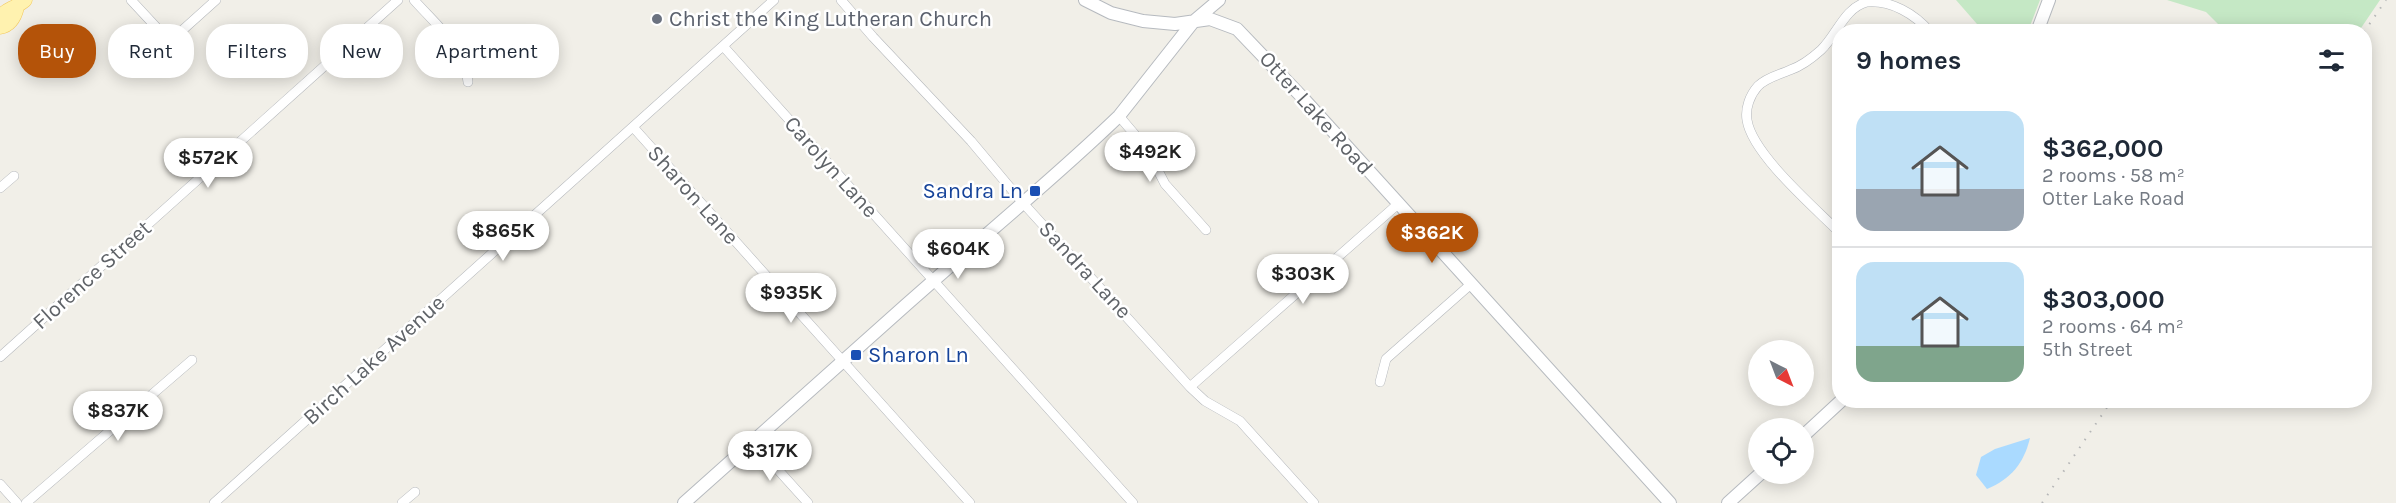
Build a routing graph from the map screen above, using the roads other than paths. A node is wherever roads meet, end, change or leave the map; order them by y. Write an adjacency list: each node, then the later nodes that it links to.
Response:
1 (131, 0): 13 (street)
2 (216, 0): 14 (street)
3 (398, 0): 32 (street, Florence Street)
4 (414, 0): 21 (street)
5 (774, 0): 20 (street, Birch Lake Avenue)
6 (842, 0): 26 (street, Sandra Lane)
7 (1085, 0): 12 (street, Otter Lake Road)
8 (1219, 0): 12 (street)
9 (2049, 0): 17 (street)
10 (21, 4): 11 (main road); 18 (main road)
11 (0, 16)
12 (1194, 21): 22 (street); 27 (street, Otter Lake Road)
13 (153, 24)
14 (190, 24)
15 (1842, 24): 16 (street)
16 (1922, 24)
17 (2040, 24)
18 (0, 27)
19 (1832, 37): 28 (street)
20 (723, 46): 23 (street, Birch Lake Avenue); 30 (street, Carolyn Lane)
21 (468, 82)
22 (1119, 116): 26 (street); 29 (street)
23 (633, 127): 34 (street, Sharon Lane); 45 (street, Birch Lake Avenue)
24 (14, 176): 25 (street)
25 (0, 188)
26 (1023, 203): 30 (street); 36 (street, Sandra Lane)
27 (1398, 204): 31 (street, Otter Lake Road); 36 (street)
28 (1832, 225)
29 (1206, 230)
30 (933, 281): 34 (street); 50 (street, Carolyn Lane)
31 (1471, 284): 35 (street); 52 (street, Otter Lake Road)
32 (0, 357)
33 (192, 360): 44 (street)
34 (843, 362): 39 (street); 49 (street, Sharon Lane)
35 (1380, 382)
36 (1190, 387): 51 (street, Sandra Lane)
37 (1833, 408): 38 (street)
38 (1814, 426)
39 (753, 442): 47 (street); 48 (street)
40 (0, 484): 43 (street)
41 (1749, 484): 53 (street)
42 (415, 492): 46 (street)
43 (17, 503)
44 (26, 503)
45 (214, 503)
46 (402, 503)
47 (684, 503)
48 (808, 503)
49 (970, 503)
50 (1132, 503)
51 (1314, 503)
52 (1670, 503)
53 (1728, 503)

